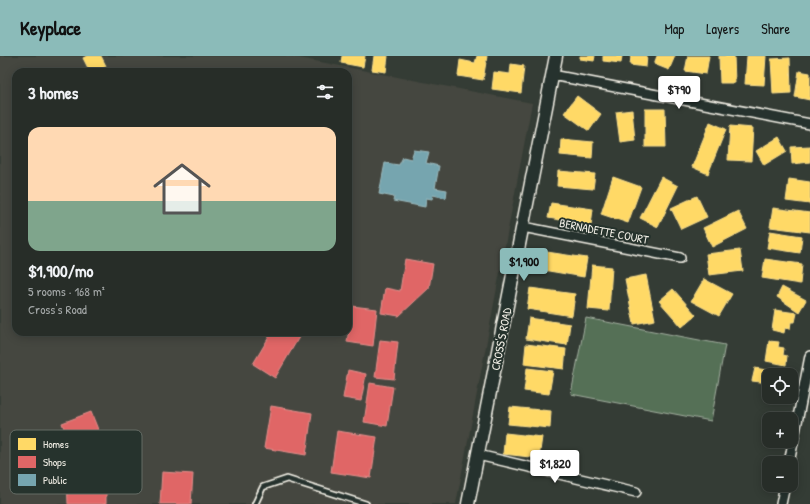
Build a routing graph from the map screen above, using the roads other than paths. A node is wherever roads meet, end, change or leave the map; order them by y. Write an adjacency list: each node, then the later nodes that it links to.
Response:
1 (556, 56): 2 (street, CROSS'S ROAD)
2 (552, 75): 3 (street); 4 (street, CROSS'S ROAD)
3 (810, 124)
4 (523, 227): 5 (street, BERNADETTE COURT); 7 (street, CROSS'S ROAD)
5 (680, 258)
6 (810, 356): 8 (street)
7 (478, 455): 9 (street); 13 (street, CROSS'S ROAD)
8 (790, 456)
9 (636, 492)
10 (784, 492): 14 (street)
11 (255, 504): 12 (lane)
12 (366, 504)
13 (468, 504)
14 (781, 504)

